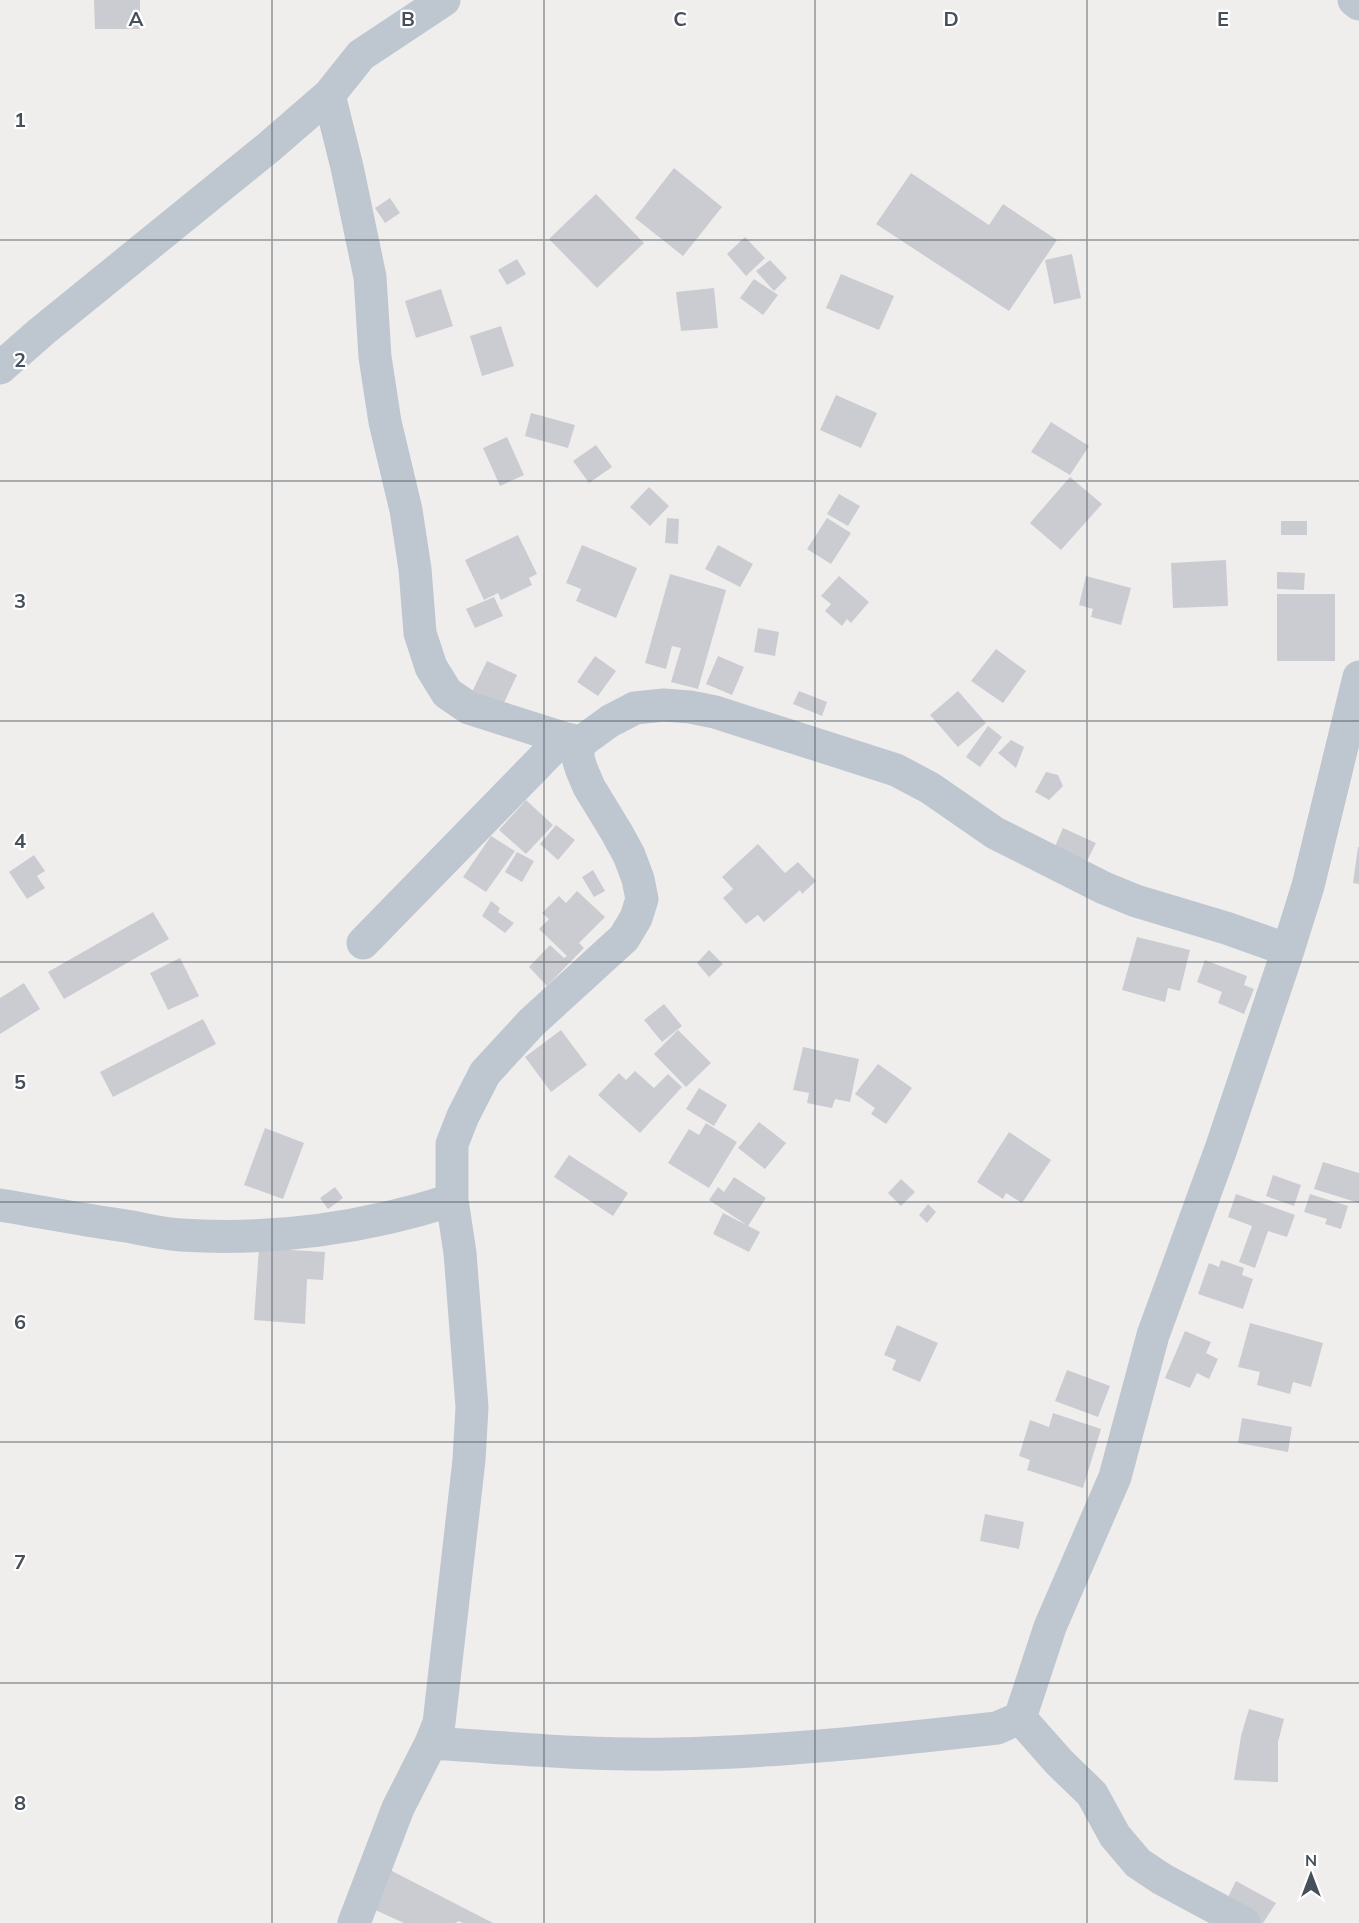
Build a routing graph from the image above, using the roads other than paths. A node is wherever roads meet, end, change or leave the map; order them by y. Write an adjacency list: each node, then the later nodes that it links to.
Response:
1 (444, 0): 4 (street)
2 (1354, 0): 3 (street)
3 (1359, 4)
4 (329, 95): 5 (street); 7 (street)
5 (0, 368)
6 (1359, 677): 9 (street)
7 (572, 740): 8 (street); 9 (street); 10 (street)
8 (363, 943)
9 (1288, 950): 12 (street)
10 (452, 1200): 11 (street); 13 (street)
11 (0, 1205)
12 (1020, 1718): 13 (street); 15 (street)
13 (431, 1743): 14 (street)
14 (354, 1923)
15 (1244, 1923)

